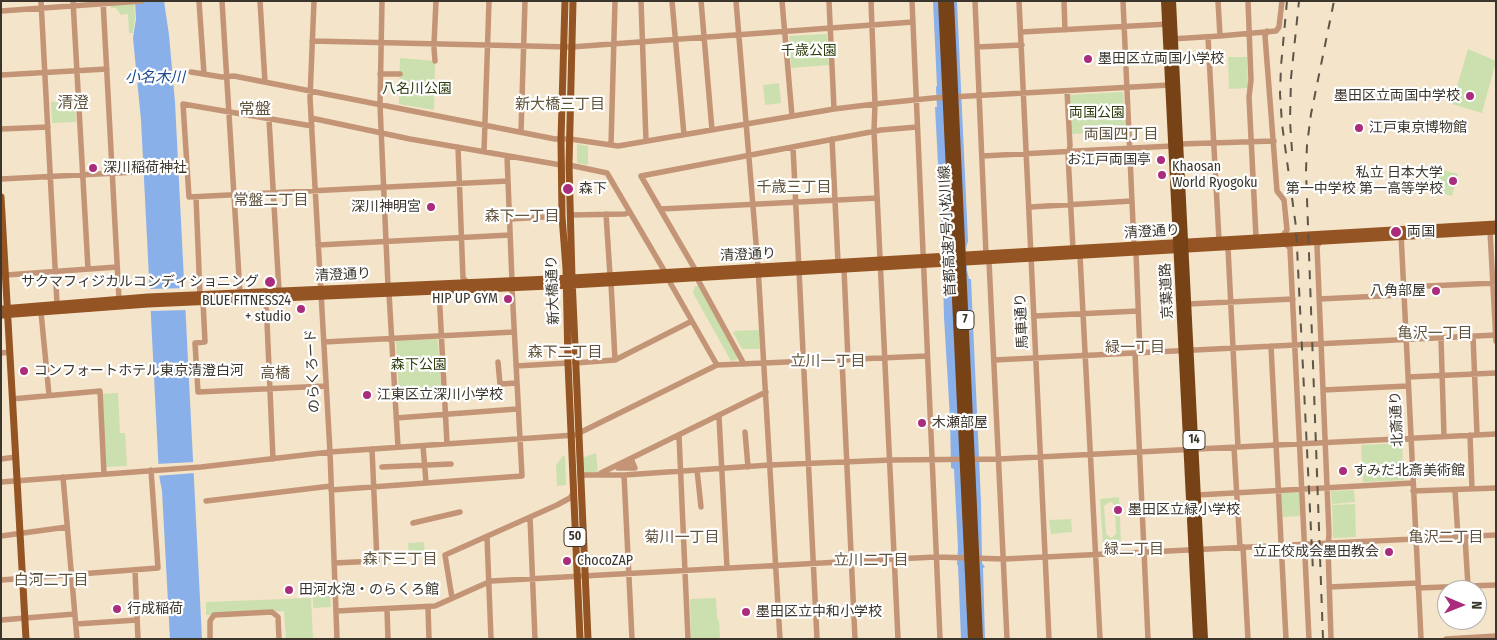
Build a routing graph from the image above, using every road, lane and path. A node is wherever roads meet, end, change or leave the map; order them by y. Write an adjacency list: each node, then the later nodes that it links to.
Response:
1 (41, 1): 35 (street)
2 (142, 1): 33 (street)
3 (199, 1): 68 (street)
4 (222, 1): 72 (street)
5 (260, 1): 73 (street)
6 (314, 1): 53 (street, のらくろード)
7 (382, 1): 55 (street)
8 (436, 1): 58 (street)
9 (489, 1): 59 (street)
10 (525, 1): 60 (street)
11 (565, 1): 61 (main road, 新大橋通り / 50)
12 (573, 1): 61 (main road, 新大橋通り / 50)
13 (615, 1): 56 (street)
14 (641, 1): 54 (street)
15 (672, 1): 51 (street)
16 (701, 1): 49 (street)
17 (736, 1): 47 (street)
18 (782, 1): 43 (street)
19 (830, 1): 41 (street)
20 (871, 1): 39 (street)
21 (912, 1): 37 (street)
22 (942, 1): 382 (highway, 首都高速7号小松川線 / 7)
23 (950, 1): 383 (highway, 首都高速7号小松川線 / 7)
24 (975, 1): 62 (street)
25 (1019, 1): 45 (street, 馬車通り)
26 (1064, 1): 42 (street)
27 (1123, 1): 40 (street)
28 (1165, 1): 38 (highway, 京葉道路 / 14)
29 (1172, 1): 38 (highway, 京葉道路 / 14)
30 (1218, 1): 48 (street)
31 (1248, 1): 46 (street)
32 (1282, 1): 44 (street)
33 (103, 3): 34 (street); 64 (street)
34 (73, 4): 35 (street); 65 (street)
35 (41, 8): 36 (street); 67 (street)
36 (1, 11)
37 (913, 22): 39 (street); 80 (street)
38 (1169, 24): 40 (street); 52 (highway, 京葉道路 / 14)
39 (872, 25): 41 (street); 81 (street)
40 (1124, 26): 42 (street); 75 (street)
41 (830, 28): 43 (street); 83 (street)
42 (1065, 30): 45 (street)
43 (785, 31): 47 (street); 85 (street)
44 (1268, 31): 46 (street); 103 (street)
45 (1021, 32): 57 (street, 馬車通り)
46 (1248, 33): 48 (street); 104 (street)
47 (738, 34): 49 (street); 88 (street)
48 (1220, 36): 50 (street)
49 (704, 37): 51 (street); 94 (street)
50 (1208, 37): 52 (street); 105 (street)
51 (675, 39): 54 (street); 98 (street)
52 (1170, 39): 74 (highway, 京葉道路 / 14); 107 (highway, 京葉道路 / 14)
53 (312, 41): 55 (street); 76 (street, のらくろード)
54 (643, 42): 56 (street); 102 (street)
55 (381, 43): 58 (street); 69 (street)
56 (614, 44): 61 (street); 106 (street)
57 (1022, 45): 62 (street); 78 (street, 馬車通り)
58 (434, 46): 59 (street); 63 (street)
59 (487, 46): 60 (street); 89 (street)
60 (524, 46): 61 (street); 96 (street)
61 (568, 47): 99 (main road, 新大橋通り / 50); 100 (main road, 新大橋通り / 50)
62 (977, 47): 79 (street)
63 (435, 61)
64 (107, 69): 65 (street); 120 (street)
65 (76, 71): 67 (street); 121 (street)
66 (191, 72): 68 (street)
67 (45, 73): 71 (street); 91 (street)
68 (204, 74): 72 (street)
69 (380, 74): 70 (street); 82 (street)
70 (400, 74)
71 (1, 75)
72 (227, 76): 73 (street); 84 (street)
73 (266, 82): 76 (street)
74 (1169, 85): 75 (street); 107 (highway, 京葉道路 / 14)
75 (1127, 88): 77 (street); 110 (street)
76 (310, 91): 82 (street); 87 (street, のらくろード)
77 (1067, 91): 78 (street); 111 (street)
78 (1024, 94): 79 (street); 113 (street, 馬車通り)
79 (980, 96): 80 (street); 116 (street)
80 (916, 100): 81 (street); 92 (street)
81 (875, 104): 83 (street); 95 (street)
82 (380, 105): 89 (street); 97 (street)
83 (834, 109): 85 (street)
84 (229, 111): 86 (street); 129 (street); 131 (street)
85 (792, 116): 88 (street)
86 (269, 118): 90 (street); 128 (street)
87 (311, 118): 90 (street, のらくろード); 97 (street)
88 (747, 124): 94 (street); 115 (street)
89 (485, 125): 96 (street); 112 (street)
90 (312, 126): 127 (street, のらくろード)
91 (48, 127): 93 (street); 122 (street)
92 (917, 127): 95 (street); 165 (street)
93 (1, 129)
94 (712, 130): 98 (street)
95 (874, 131): 101 (street); 132 (street)
96 (521, 132): 99 (street)
97 (381, 133): 108 (street); 126 (street)
98 (684, 135): 102 (street)
99 (561, 139): 100 (street); 117 (main road, 新大橋通り / 50)
100 (570, 139): 106 (street); 118 (main road, 新大橋通り / 50)
101 (832, 139): 109 (street); 133 (street)
102 (646, 141): 106 (street)
103 (1274, 141): 104 (street); 149 (street)
104 (1250, 142): 105 (street); 150 (street)
105 (1213, 143): 107 (street); 153 (street)
106 (611, 145)
107 (1176, 145): 110 (street); 158 (highway, 京葉道路 / 14)
108 (458, 147): 112 (street); 125 (street)
109 (793, 147): 115 (street); 135 (street)
110 (1130, 148): 111 (street); 134 (street)
111 (1068, 151): 113 (street); 137 (street)
112 (484, 152): 114 (street)
113 (1027, 153): 116 (street); 138 (street, 馬車通り)
114 (507, 156): 117 (street); 124 (street)
115 (750, 156): 136 (street); 139 (street)
116 (982, 156): 164 (street)
117 (561, 165): 143 (main road, 新大橋通り / 50)
118 (570, 165): 140 (street); 142 (main road, 新大橋通り / 50)
119 (138, 172): 120 (street)
120 (112, 173): 121 (street); 168 (street)
121 (82, 174): 122 (street); 170 (street)
122 (51, 176): 123 (street); 173 (street)
123 (1, 179)
124 (508, 181): 125 (street); 144 (street)
125 (459, 184): 126 (street); 152 (street)
126 (383, 188): 127 (street); 154 (street)
127 (315, 192): 128 (street); 157 (street, のらくろード)
128 (273, 194): 129 (street); 185 (street)
129 (234, 195): 131 (street); 186 (street)
130 (1, 197): 175 (main road)
131 (196, 197): 189 (street)
132 (878, 198): 133 (street); 167 (street)
133 (835, 201): 135 (street); 166 (street)
134 (1132, 201): 137 (street); 161 (street)
135 (795, 202): 136 (street); 169 (street)
136 (753, 204): 139 (street); 172 (street)
137 (1071, 204): 138 (street); 160 (street)
138 (1030, 207): 162 (street, 馬車通り)
139 (661, 209): 174 (street)
140 (630, 212): 141 (street); 176 (street)
141 (606, 214): 142 (street); 177 (street)
142 (571, 215): 178 (main road, 新大橋通り / 50)
143 (562, 216): 144 (street); 178 (main road, 新大橋通り / 50)
144 (510, 219): 148 (street)
145 (1496, 224): 146 (main road, 清澄通り)
146 (1401, 229): 149 (main road, 清澄通り); 151 (street, 北斎通り)
147 (1493, 231): 151 (main road, 清澄通り); 180 (street)
148 (510, 235): 152 (street); 181 (street)
149 (1283, 236): 150 (main road, 清澄通り)
150 (1256, 237): 153 (main road, 清澄通り)
151 (1401, 237): 155 (main road, 清澄通り); 182 (street, 北斎通り)
152 (461, 238): 154 (street); 179 (street)
153 (1219, 240): 158 (main road, 清澄通り)
154 (386, 242): 157 (street); 183 (street)
155 (1320, 242): 156 (main road, 清澄通り); 193 (street)
156 (1286, 244): 159 (main road, 清澄通り); 192 (street)
157 (318, 245): 187 (street, のらくろード)
158 (1181, 246): 159 (main road, 清澄通り); 161 (main road, 清澄通り); 197 (highway, 京葉道路 / 14); 217 (highway, 京葉道路 / 14)
159 (1228, 248): 195 (street)
160 (1073, 249): 161 (main road, 清澄通り); 162 (main road, 清澄通り)
161 (1135, 249): 163 (main road, 清澄通り); 198 (street)
162 (1032, 255): 163 (main road, 清澄通り); 164 (main road, 清澄通り); 202 (street, 馬車通り)
163 (1080, 256): 201 (street)
164 (988, 257): 165 (main road, 清澄通り); 227 (street)
165 (923, 261): 167 (main road, 清澄通り); 221 (street)
166 (838, 262): 167 (main road, 清澄通り); 169 (main road, 清澄通り)
167 (881, 264): 171 (main road, 清澄通り); 223 (street)
168 (117, 266): 170 (street); 190 (street)
169 (798, 268): 171 (main road, 清澄通り); 172 (main road, 清澄通り); 228 (street)
170 (88, 269): 173 (street)
171 (844, 269): 226 (street)
172 (758, 270): 174 (main road, 清澄通り); 231 (street)
173 (56, 271): 175 (street); 196 (street)
174 (697, 274): 176 (main road, 清澄通り); 232 (street)
175 (6, 275): 199 (main road)
176 (666, 276): 177 (main road, 清澄通り); 203 (street)
177 (610, 279): 178 (main road, 清澄通り); 225 (street)
178 (569, 282): 181 (main road, 清澄通り); 230 (main road, 新大橋通り / 50)
179 (468, 283): 181 (main road, 清澄通り); 183 (main road, 清澄通り)
180 (1494, 283): 182 (street); 207 (street)
181 (512, 284): 184 (main road, 清澄通り); 204 (street)
182 (1404, 287): 188 (street, 北斎通り)
183 (389, 289): 184 (main road, 清澄通り); 187 (main road, 清澄通り); 208 (street)
184 (440, 290): 205 (street)
185 (279, 291): 186 (main road, 清澄通り); 187 (main road, 清澄通り)
186 (240, 293): 189 (main road, 清澄通り)
187 (321, 293): 191 (main road, 清澄通り); 212 (street, のらくろード)
188 (1404, 296): 193 (street); 210 (street, 北斎通り)
189 (202, 298): 191 (main road, 清澄通り); 194 (main road, 清澄通り); 242 (street)
190 (119, 299): 194 (main road, 清澄通り); 196 (main road, 清澄通り)
191 (266, 299): 242 (street)
192 (1293, 299): 195 (street); 214 (street)
193 (1319, 299): 213 (street)
194 (148, 300): 200 (main road, 清澄通り)
195 (1230, 302): 197 (street); 216 (street)
196 (58, 304): 199 (main road, 清澄通り)
197 (1188, 304): 217 (highway, 京葉道路 / 14)
198 (1138, 311): 201 (street); 220 (street)
199 (4, 312): 200 (main road, 清澄通り); 218 (main road)
200 (41, 312): 245 (street)
201 (1083, 314): 202 (street); 222 (street)
202 (1034, 316): 224 (street, 馬車通り)
203 (692, 321): 225 (street); 233 (street)
204 (514, 332): 205 (street); 234 (street)
205 (442, 336): 208 (street); 248 (street)
206 (1473, 336): 207 (street); 209 (street); 236 (street)
207 (1496, 336): 211 (street)
208 (391, 338): 212 (street); 250 (street)
209 (1441, 338): 210 (street); 237 (street)
210 (1406, 341): 213 (street); 238 (street, 北斎通り)
211 (1496, 341)
212 (324, 342): 240 (street, のらくろード)
213 (1321, 344): 214 (street); 243 (street)
214 (1295, 345): 215 (street); 262 (street)
215 (1271, 346): 216 (street); 263 (street)
216 (1233, 349): 217 (street); 266 (street)
217 (1186, 351): 220 (street); 268 (highway, 京葉道路 / 14)
218 (10, 352): 219 (street); 246 (main road)
219 (1, 353)
220 (1138, 353): 222 (street); 270 (street)
221 (927, 356): 223 (street); 278 (street)
222 (1085, 356): 224 (street); 271 (street)
223 (886, 358): 226 (street); 277 (street)
224 (1036, 358): 227 (street); 273 (street, 馬車通り)
225 (615, 360): 230 (street)
226 (845, 360): 228 (street); 279 (street)
227 (994, 360): 276 (street)
228 (803, 361): 231 (street); 281 (street)
229 (498, 362): 239 (street)
230 (572, 363): 234 (street); 252 (main road, 新大橋通り / 50); 255 (main road, 新大橋通り / 50)
231 (764, 363): 232 (street); 244 (street)
232 (744, 364): 233 (street)
233 (717, 365): 252 (street)
234 (516, 366): 239 (street)
235 (1496, 373): 236 (street)
236 (1474, 374): 237 (street); 253 (street)
237 (1442, 375): 238 (street); 257 (street)
238 (1408, 377): 241 (street, 北斎通り)
239 (517, 383): 247 (street)
240 (326, 386): 242 (street); 269 (street, のらくろード)
241 (1408, 386): 243 (street); 258 (street, 北斎通り)
242 (270, 389): 274 (street)
243 (1323, 390): 260 (street)
244 (766, 392): 249 (street); 283 (street)
245 (49, 395): 246 (street); 290 (street)
246 (12, 398): 272 (main road)
247 (517, 409): 248 (street); 259 (street)
248 (445, 414): 250 (street); 261 (street)
249 (719, 417): 256 (street); 286 (street)
250 (396, 418): 265 (street)
251 (745, 432): 285 (street)
252 (579, 433): 255 (street); 292 (main road, 新大橋通り / 50)
253 (1473, 434): 254 (street); 257 (street); 303 (street)
254 (1496, 434)
255 (571, 435): 259 (street); 309 (main road, 新大橋通り / 50)
256 (679, 436): 289 (street); 291 (street)
257 (1444, 436): 258 (street)
258 (1411, 438): 260 (street); 298 (street, 北斎通り)
259 (519, 439): 261 (street); 297 (street)
260 (1325, 443): 262 (street); 301 (street)
261 (447, 444): 264 (street)
262 (1300, 444): 263 (street); 304 (street)
263 (1276, 445): 266 (street); 306 (street)
264 (423, 446): 265 (street); 282 (street)
265 (398, 448): 267 (street)
266 (1236, 448): 268 (street); 308 (street)
267 (372, 449): 269 (street); 299 (street)
268 (1191, 450): 270 (street); 310 (highway, 京葉道路 / 14); 328 (highway, 京葉道路 / 14)
269 (330, 452): 274 (street); 300 (street, のらくろード)
270 (1140, 452): 271 (street); 329 (street)
271 (1090, 455): 273 (street); 330 (street)
272 (16, 457): 275 (street); 295 (main road)
273 (1041, 457): 276 (street); 331 (street, 馬車通り)
274 (273, 458): 287 (street)
275 (1, 459)
276 (999, 459): 278 (street); 334 (street)
277 (891, 460): 278 (street); 279 (street); 333 (street)
278 (932, 460): 332 (street)
279 (847, 462): 281 (street); 335 (street)
280 (452, 464): 282 (street)
281 (809, 464): 283 (street); 337 (street)
282 (424, 465): 284 (street); 297 (street)
283 (770, 465): 285 (street); 338 (street)
284 (382, 467)
285 (748, 467): 286 (street)
286 (722, 468): 288 (street); 339 (street)
287 (151, 470): 290 (street); 340 (street)
288 (697, 470): 289 (street); 312 (street)
289 (681, 471): 293 (street); 341 (street)
290 (104, 474): 294 (street)
291 (599, 474): 292 (street); 293 (street)
292 (581, 475): 344 (main road, 新大橋通り / 50)
293 (624, 475): 342 (street)
294 (63, 477): 295 (street); 316 (street)
295 (17, 480): 296 (street); 317 (main road)
296 (1, 482)
297 (426, 482): 299 (street)
298 (1413, 483): 301 (street); 307 (street, 北斎通り)
299 (373, 487): 300 (street); 336 (street)
300 (331, 488): 311 (street); 336 (street, のらくろード)
301 (1327, 488): 304 (street); 324 (street)
302 (1496, 488): 303 (street)
303 (1472, 489): 305 (street)
304 (1302, 490): 306 (street); 325 (street)
305 (1455, 490): 307 (street); 322 (street)
306 (1279, 491): 308 (street); 326 (street)
307 (1414, 491): 323 (street, 北斎通り)
308 (1236, 493): 310 (street); 327 (street)
309 (573, 494): 314 (street); 344 (main road, 新大橋通り / 50)
310 (1197, 495): 328 (highway, 京葉道路 / 14)
311 (206, 501)
312 (701, 507)
313 (460, 512): 315 (street)
314 (530, 517): 321 (street); 346 (street)
315 (413, 523)
316 (67, 527): 317 (street); 343 (street)
317 (20, 533): 319 (street); 345 (main road)
318 (1496, 535): 320 (street)
319 (1, 536)
320 (1465, 536): 322 (street); 348 (street)
321 (487, 537): 349 (street); 353 (street)
322 (1458, 537): 323 (street)
323 (1416, 539): 324 (street); 350 (street, 北斎通り)
324 (1329, 543): 325 (street); 352 (street)
325 (1305, 544): 326 (street); 392 (street)
326 (1282, 545): 327 (street); 391 (street)
327 (1242, 547): 328 (street); 390 (street)
328 (1196, 549): 329 (street); 388 (highway, 京葉道路 / 14); 389 (highway, 京葉道路 / 14)
329 (1144, 552): 330 (street); 387 (street)
330 (1095, 554): 331 (street); 386 (street)
331 (1045, 556): 334 (street); 385 (street, 馬車通り)
332 (936, 557): 333 (street); 334 (street); 381 (street)
333 (895, 559): 335 (street); 380 (street)
334 (1004, 559): 384 (street)
335 (852, 561): 337 (street); 379 (street)
336 (334, 563): 356 (street, のらくろード)
337 (814, 563): 338 (street); 378 (street)
338 (776, 565): 339 (street); 377 (street)
339 (727, 568): 341 (street)
340 (136, 570): 343 (street); 360 (street)
341 (685, 570): 342 (street); 376 (street)
342 (630, 573): 344 (street); 375 (street)
343 (72, 575): 345 (street); 357 (street)
344 (581, 575): 346 (street); 373 (main road, 新大橋通り / 50); 374 (main road, 新大橋通り / 50)
345 (22, 578): 347 (street); 358 (main road)
346 (532, 578): 349 (street); 372 (street)
347 (1, 580)
348 (1468, 580)
349 (489, 582): 353 (street); 371 (street)
350 (1418, 586): 351 (street); 352 (street); 394 (street, 北斎通り)
351 (1437, 586)
352 (1329, 588): 393 (street)
353 (452, 598): 354 (street)
354 (428, 607): 355 (street); 370 (street)
355 (388, 609): 356 (street); 369 (street)
356 (336, 611): 368 (street, のらくろード)
357 (75, 614): 358 (street); 361 (street)
358 (25, 618): 359 (street); 363 (main road)
359 (1, 620)
360 (137, 620): 361 (street); 365 (street)
361 (76, 624): 364 (street)
362 (1496, 636): 395 (street)
363 (26, 639)
364 (78, 639)
365 (138, 639)
366 (212, 639): 367 (street)
367 (278, 639)
368 (338, 639)
369 (388, 639)
370 (429, 639)
371 (491, 639)
372 (535, 639)
373 (580, 639)
374 (588, 639)
375 (632, 639)
376 (688, 639)
377 (780, 639)
378 (818, 639)
379 (856, 639)
380 (898, 639)
381 (940, 639)
382 (972, 639)
383 (979, 639)
384 (1007, 639)
385 (1049, 639)
386 (1100, 639)
387 (1148, 639)
388 (1197, 639)
389 (1204, 639)
390 (1248, 639)
391 (1286, 639)
392 (1309, 639)
393 (1331, 639)
394 (1421, 639)
395 (1446, 639)

